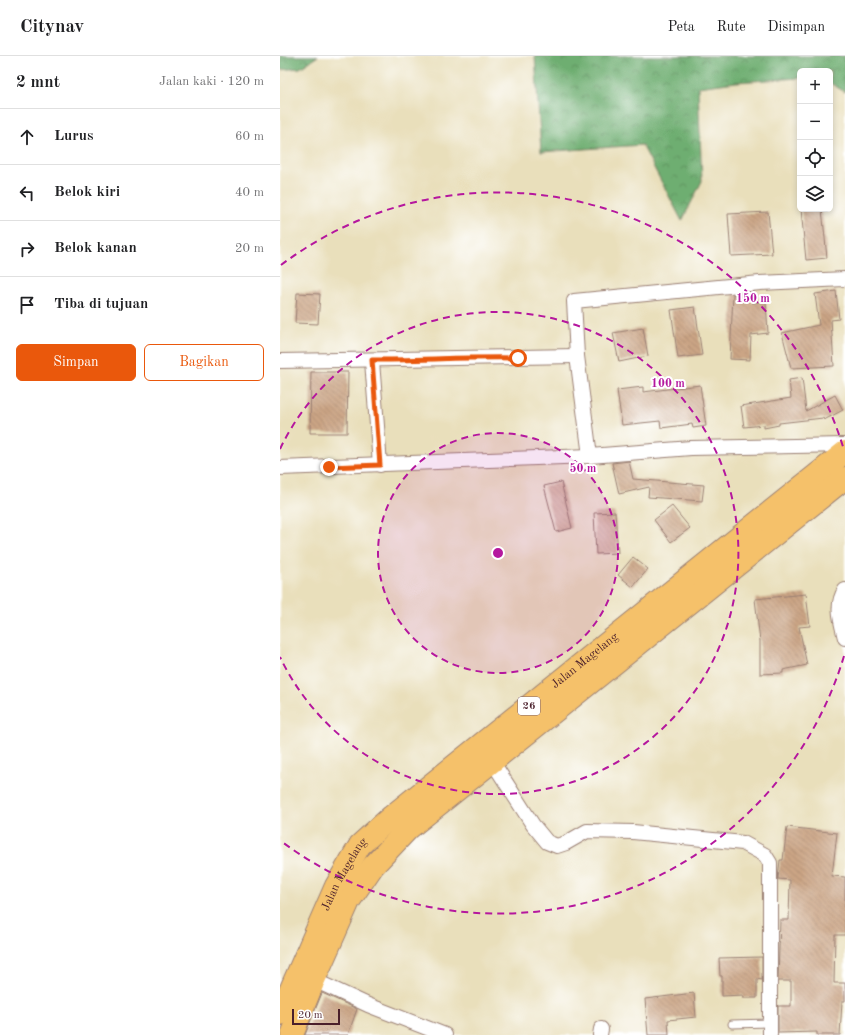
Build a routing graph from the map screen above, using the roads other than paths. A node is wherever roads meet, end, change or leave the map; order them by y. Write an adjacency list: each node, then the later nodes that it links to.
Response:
1 (845, 280): 2 (street)
2 (577, 356): 3 (street); 7 (street)
3 (372, 360): 4 (street); 8 (street)
4 (280, 361)
5 (845, 445): 7 (street)
6 (845, 452): 15 (highway, Jalan Magelang / 26)
7 (590, 456): 8 (street)
8 (380, 465): 9 (street)
9 (280, 468)
10 (842, 485): 13 (highway, Jalan Magelang / 26)
11 (845, 590): 12 (street)
12 (845, 638)
13 (492, 761): 14 (highway, Jalan Magelang / 26); 17 (street)
14 (314, 980): 18 (highway, Jalan Magelang / 26); 19 (street)
15 (280, 1014)
16 (732, 1024): 17 (lane)
17 (770, 1029)
18 (292, 1035)
19 (445, 1035)

